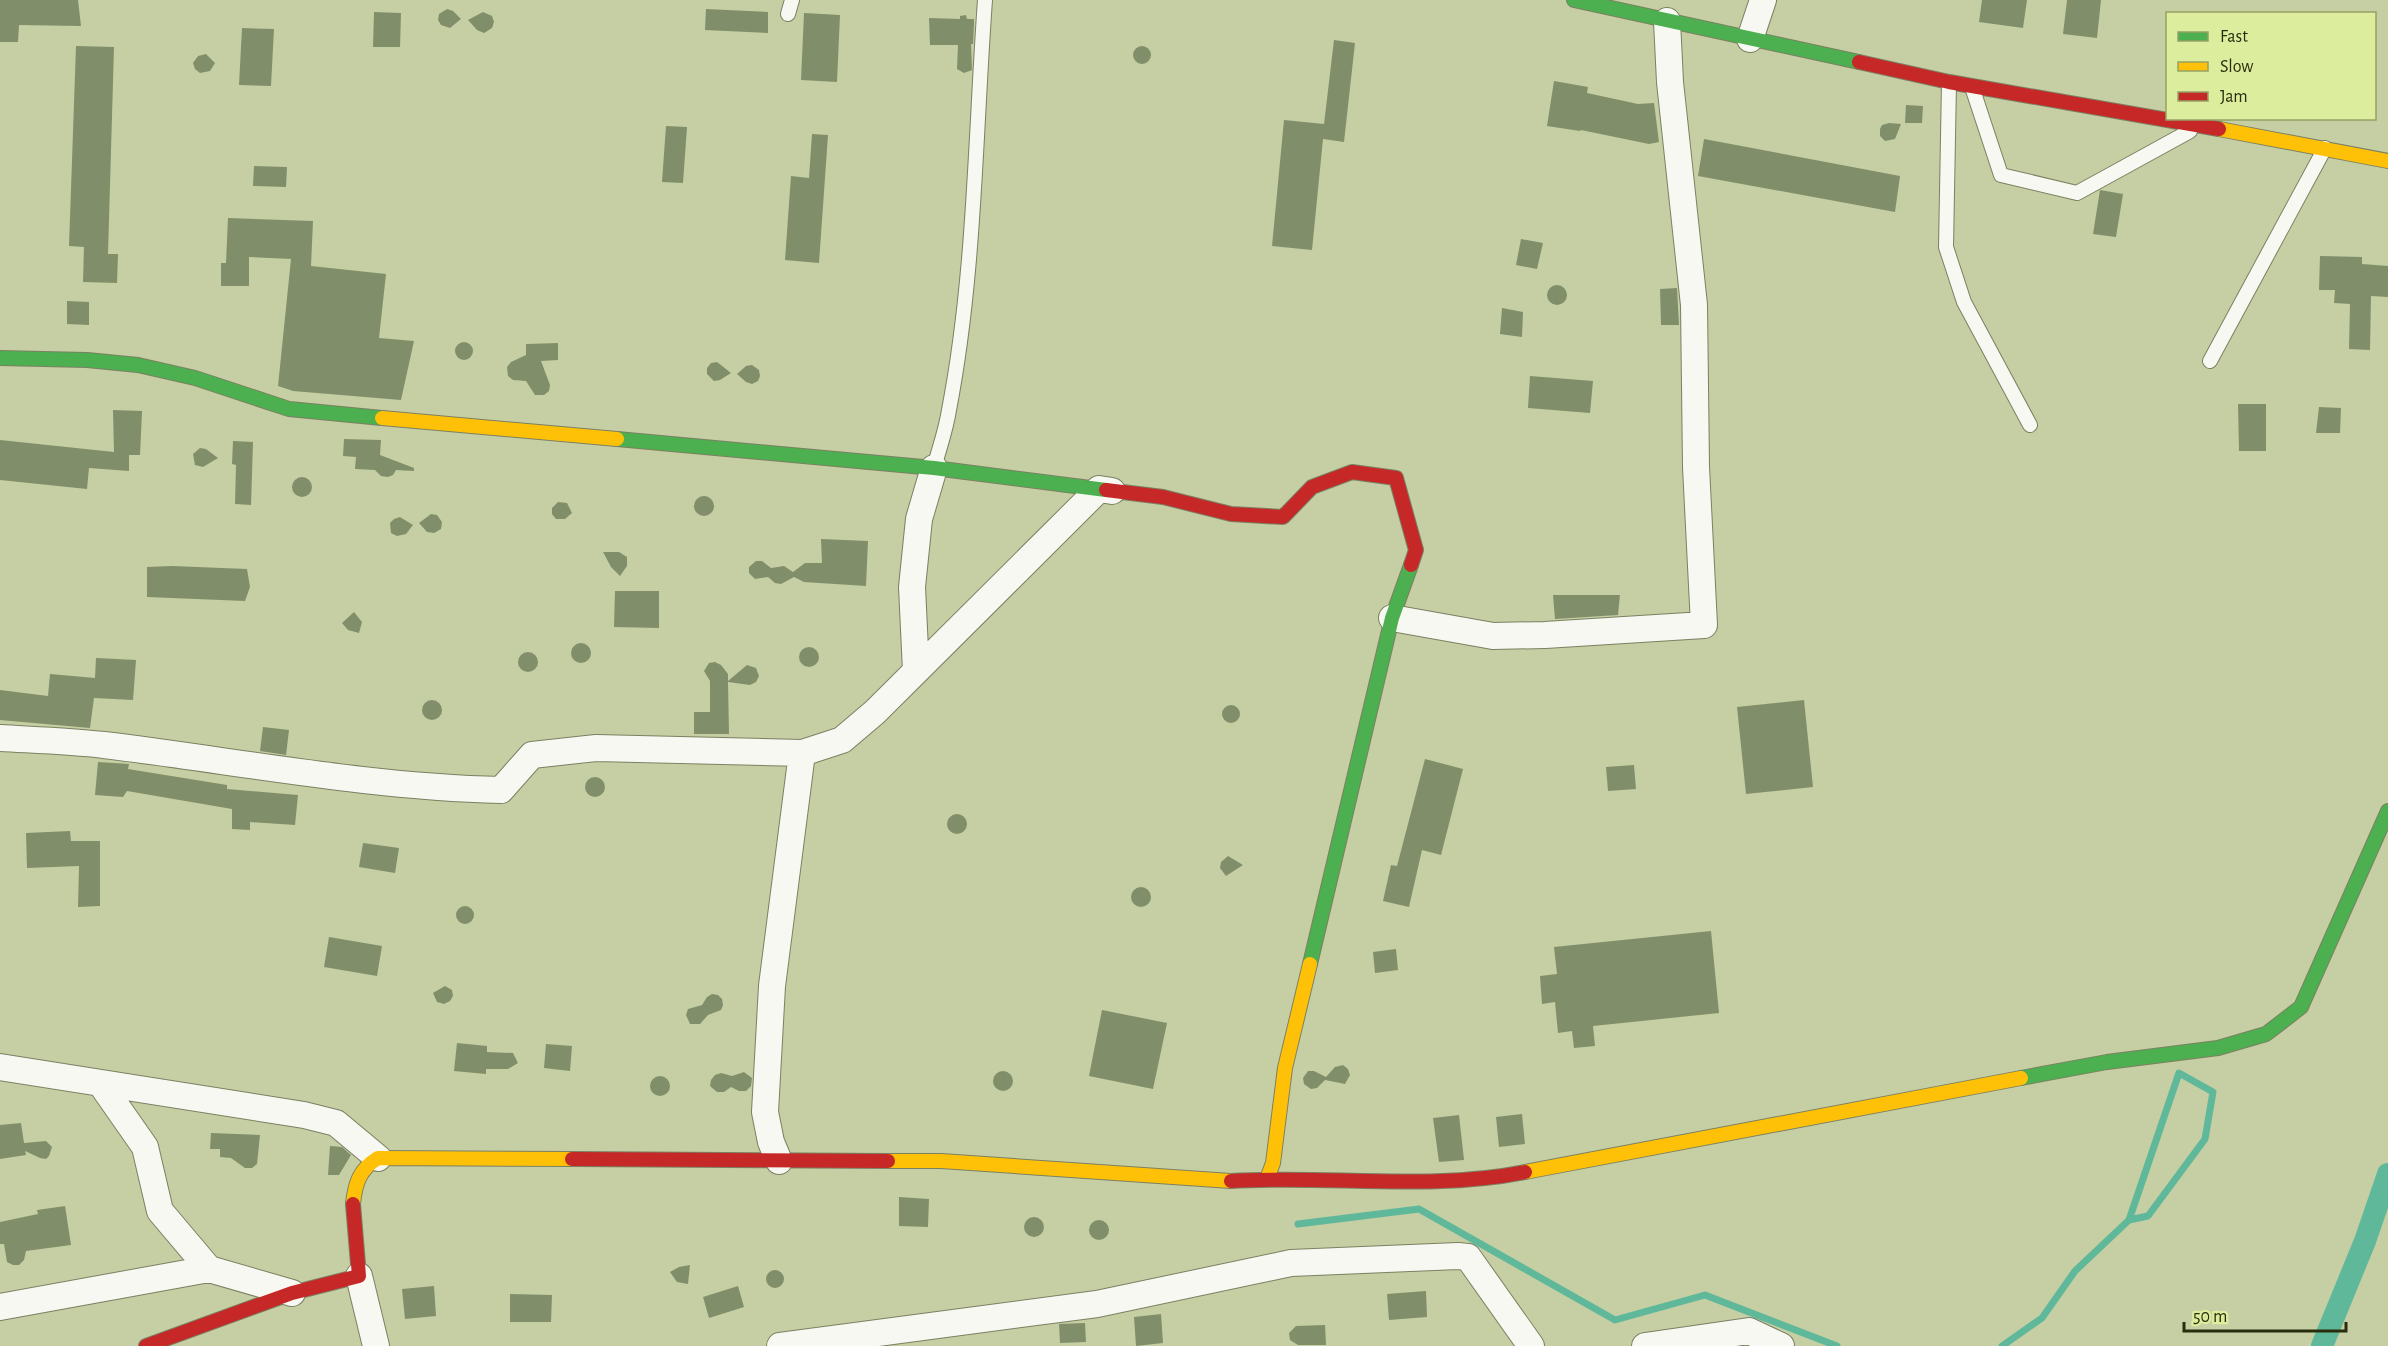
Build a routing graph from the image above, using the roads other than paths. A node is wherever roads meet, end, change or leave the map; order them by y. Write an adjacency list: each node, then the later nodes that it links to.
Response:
1 (792, 0): 5 (lane)
2 (986, 0): 16 (lane)
3 (1574, 0): 6 (main road)
4 (1763, 0): 7 (street)
5 (788, 14)
6 (1667, 21): 7 (main road); 18 (street)
7 (1750, 39): 8 (main road)
8 (1950, 82): 9 (main road); 15 (lane)
9 (1971, 85): 10 (main road); 10 (lane)
10 (2199, 126): 11 (main road)
11 (2325, 148): 12 (main road); 14 (lane)
12 (2388, 161)
13 (0, 358): 16 (main road)
14 (2210, 361)
15 (2030, 425)
16 (934, 468): 17 (main road); 19 (street)
17 (1163, 497): 18 (main road); 19 (street)
18 (1392, 618): 27 (main road)
19 (916, 670): 21 (street)
20 (0, 738): 21 (street)
21 (802, 753): 26 (street)
22 (2388, 811): 27 (main road)
23 (0, 1067): 24 (street)
24 (101, 1084): 25 (street); 28 (street)
25 (378, 1158): 26 (main road); 29 (main road)
26 (778, 1161): 27 (main road)
27 (1267, 1179)
28 (209, 1269): 30 (street); 31 (street)
29 (359, 1276): 30 (main road); 33 (street)
30 (292, 1293): 32 (main road)
31 (0, 1307)
32 (146, 1346)
33 (376, 1346)
34 (780, 1346): 35 (street)
35 (1531, 1346)
36 (1645, 1346): 37 (street)
37 (1781, 1346)

